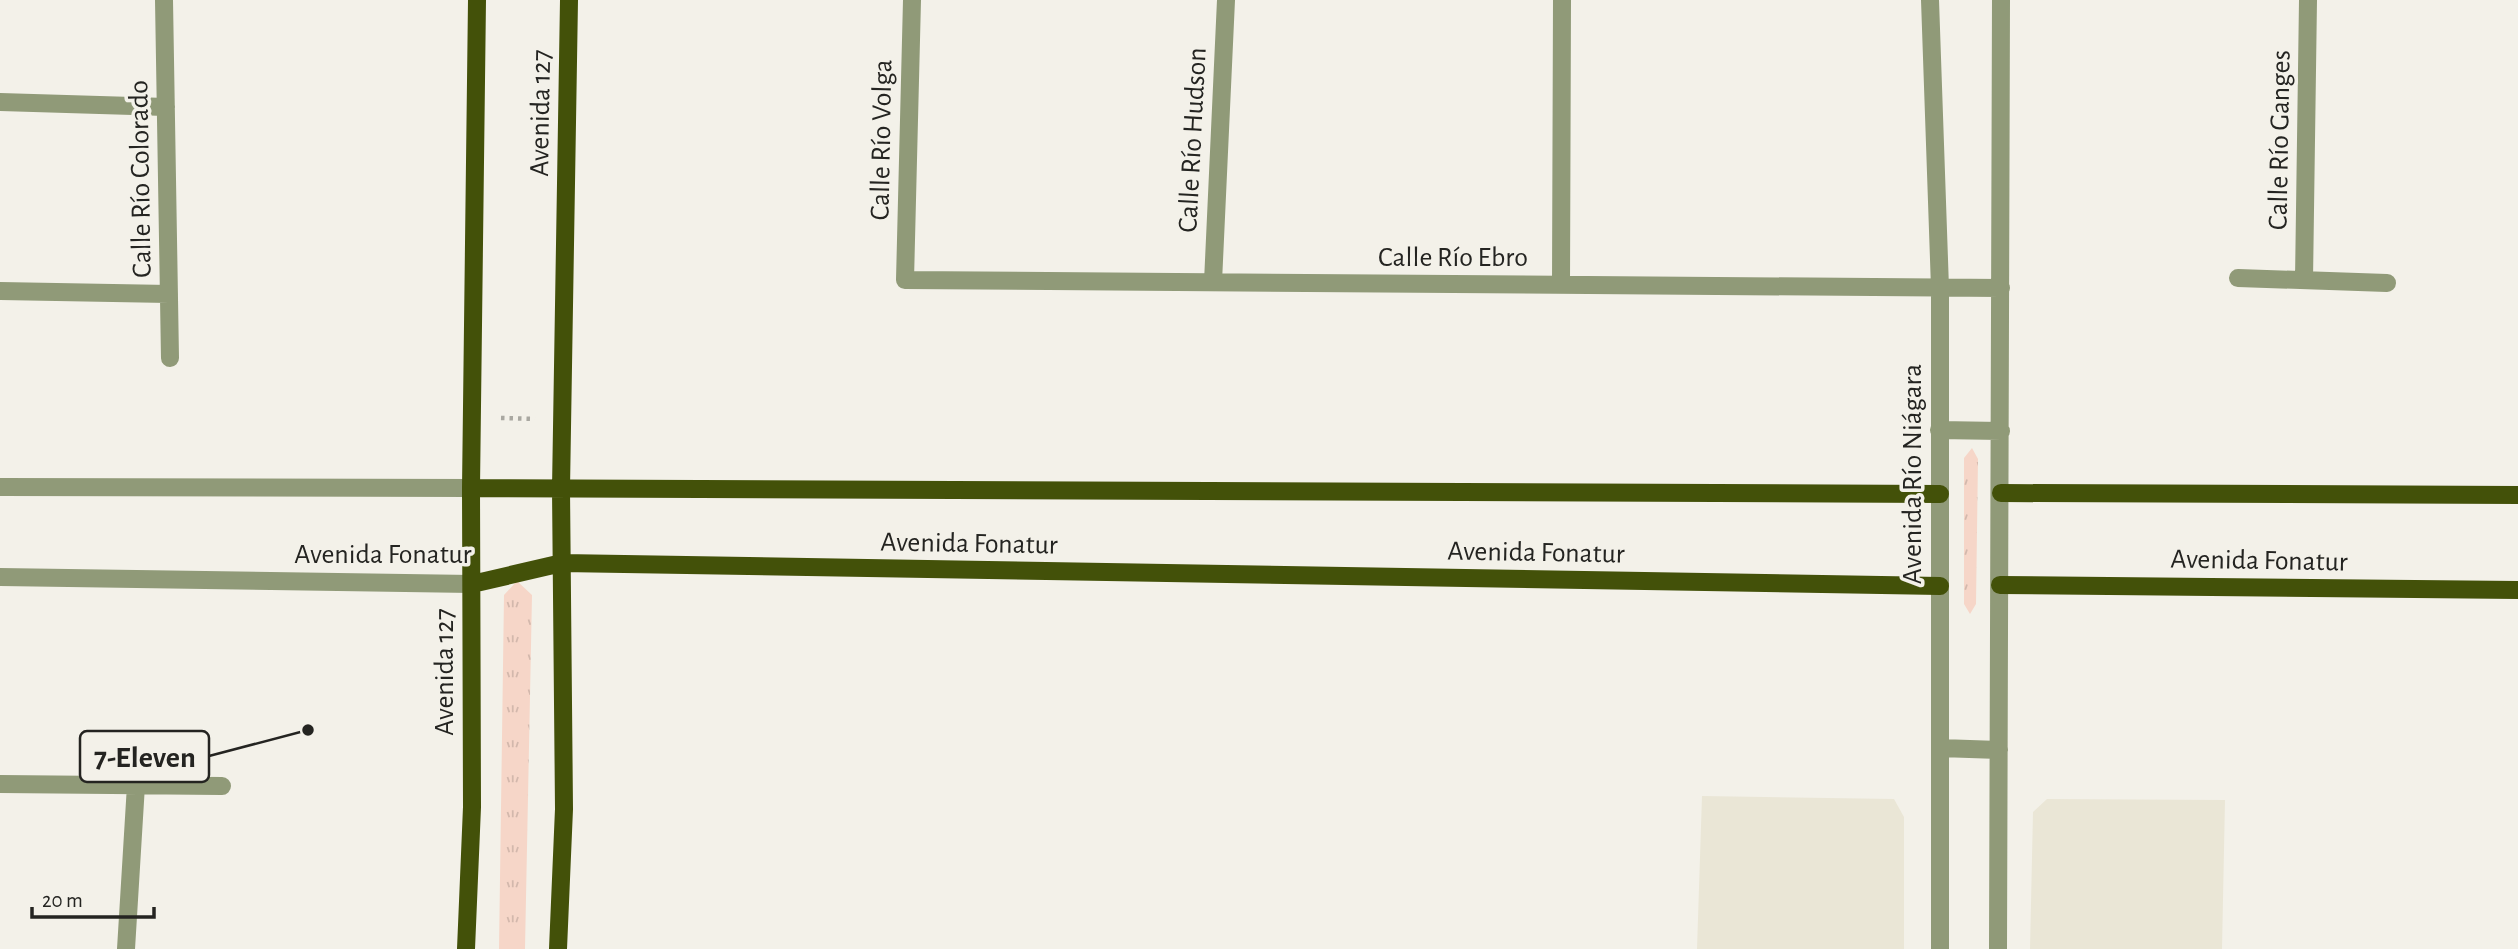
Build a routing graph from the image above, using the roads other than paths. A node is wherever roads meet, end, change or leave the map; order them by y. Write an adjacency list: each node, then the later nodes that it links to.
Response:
1 (164, 0): 11 (street, Calle Río Colorado)
2 (477, 0): 26 (main road, Avenida 127)
3 (569, 0): 27 (main road, Avenida 127)
4 (912, 0): 13 (street, Calle Río Volga)
5 (1226, 0): 15 (street, Calle Río Hudson)
6 (1562, 0): 17 (street)
7 (1930, 0): 18 (street, Avenida Río Niágara)
8 (2001, 0): 19 (street)
9 (2308, 0): 14 (street, Calle Río Ganges)
10 (0, 102): 11 (street)
11 (166, 107): 21 (street, Calle Río Colorado)
12 (2238, 278): 14 (street)
13 (905, 280): 15 (street, Calle Río Ebro)
14 (2304, 280): 16 (street)
15 (1213, 282): 17 (street, Calle Río Ebro)
16 (2387, 283)
17 (1561, 285): 18 (street, Calle Río Ebro)
18 (1940, 288): 19 (street, Calle Río Ebro); 23 (street, Avenida Río Niágara)
19 (2001, 288): 24 (street)
20 (0, 291): 21 (street)
21 (169, 294): 22 (street, Calle Río Colorado)
22 (170, 358)
23 (1940, 430): 24 (street); 29 (street, Avenida Río Niágara)
24 (2001, 431): 28 (street)
25 (0, 486): 26 (street, Avenida Fonatur)
26 (471, 488): 27 (main road, Avenida Fonatur); 33 (main road, Avenida 127)
27 (561, 489): 29 (main road, Avenida Fonatur); 31 (main road, Avenida 127)
28 (2001, 493): 30 (main road); 34 (street)
29 (1940, 494): 35 (street, Avenida Río Niágara)
30 (2518, 495)
31 (562, 563): 33 (main road, Avenida Fonatur); 35 (main road, Avenida Fonatur); 44 (main road, Avenida 127)
32 (0, 578): 33 (street, Avenida Fonatur)
33 (472, 584): 43 (main road, Avenida 127)
34 (2000, 585): 36 (main road, Avenida Fonatur); 38 (street)
35 (1940, 586): 37 (street, Avenida Río Niágara)
36 (2518, 590)
37 (1940, 748): 38 (street); 45 (street, Avenida Río Niágara)
38 (1999, 750): 46 (street)
39 (0, 784): 40 (street)
40 (136, 785): 41 (street); 42 (street)
41 (222, 786)
42 (126, 949)
43 (467, 949)
44 (558, 949)
45 (1940, 949)
46 (1998, 949)

